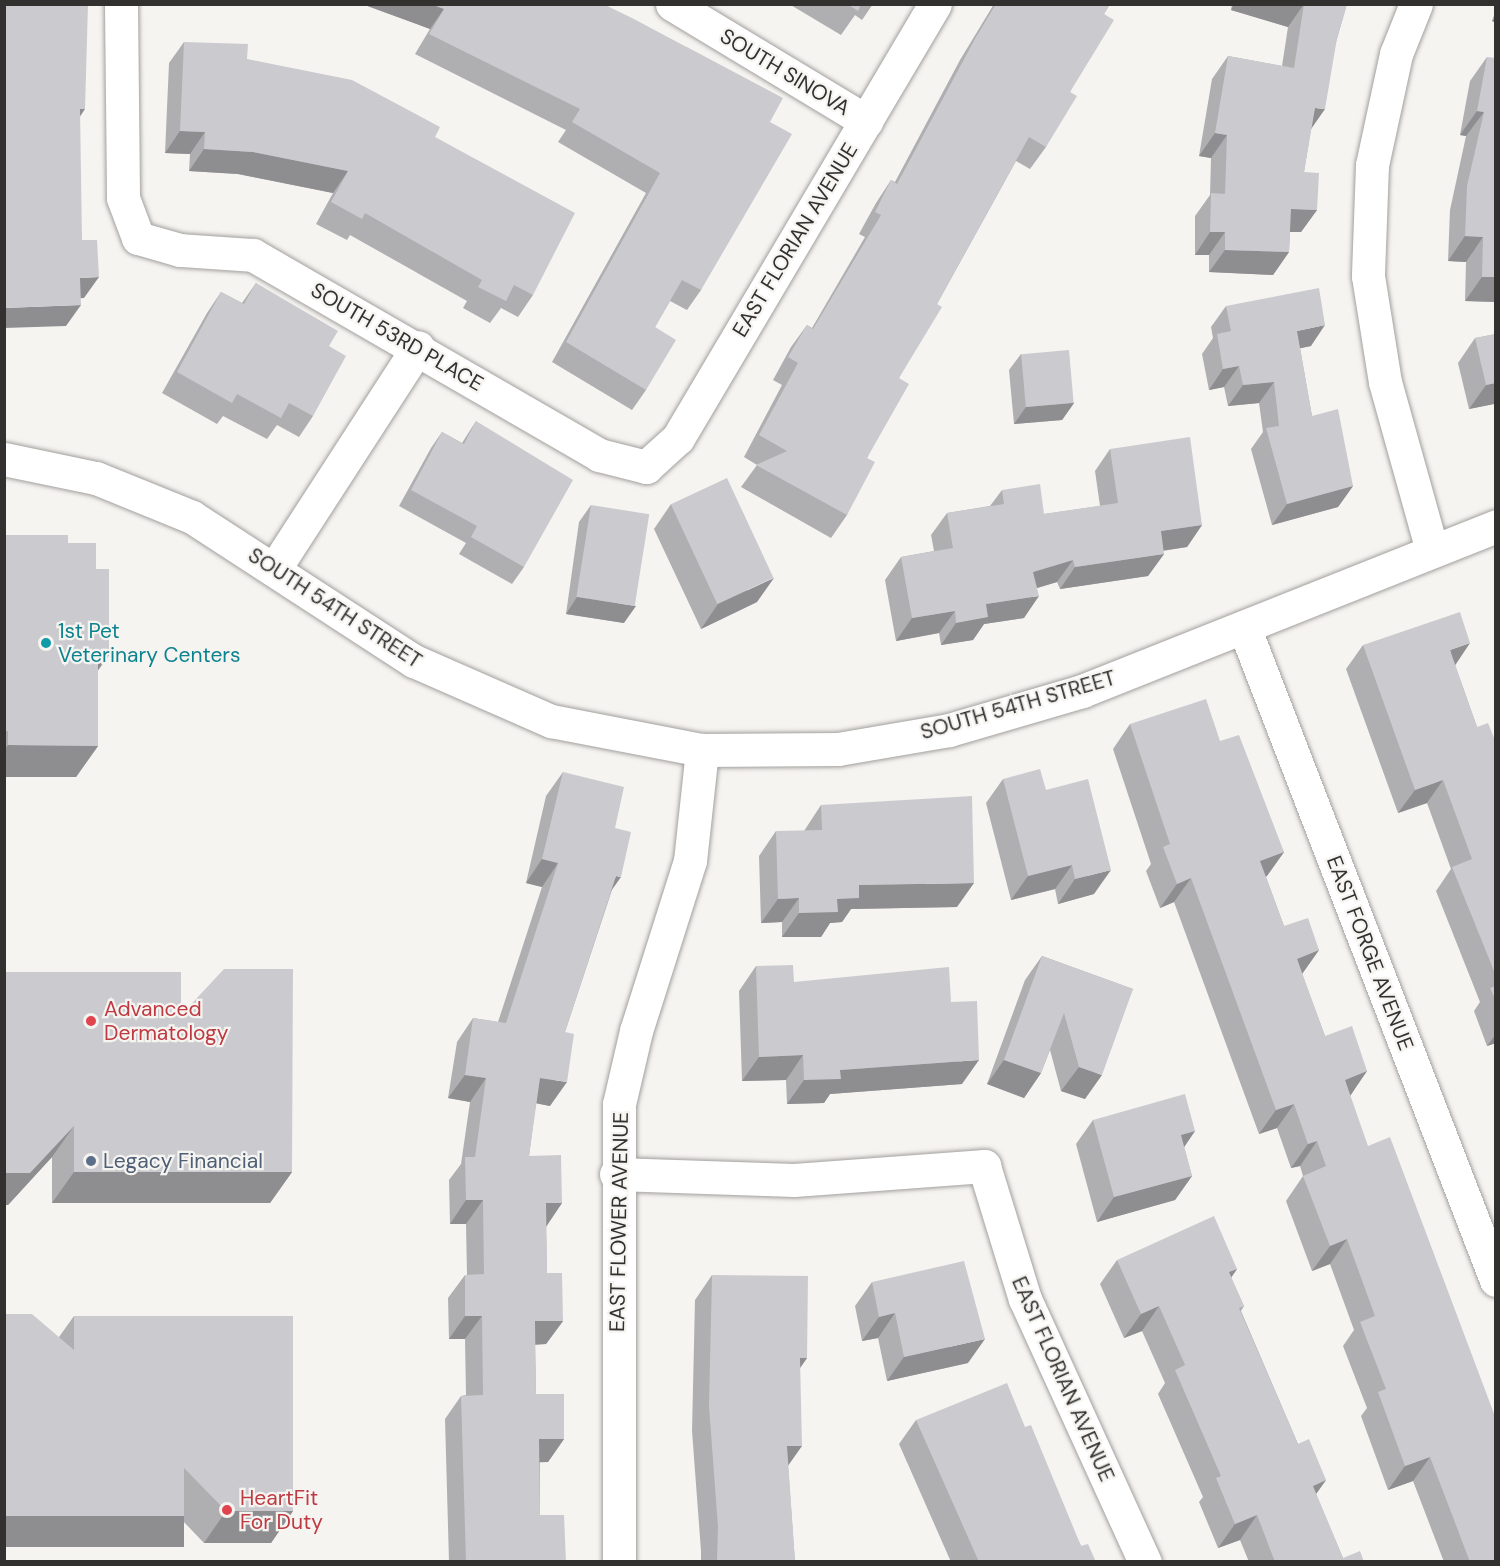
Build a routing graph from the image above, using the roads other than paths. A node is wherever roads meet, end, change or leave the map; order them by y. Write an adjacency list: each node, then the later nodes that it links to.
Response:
1 (121, 4): 6 (street, SOUTH 53RD PLACE)
2 (672, 4): 5 (street, SOUTH SINOVA)
3 (935, 4): 5 (street, EAST FLORIAN AVENUE)
4 (1416, 4): 10 (street)
5 (866, 121): 8 (street, EAST FLORIAN AVENUE)
6 (418, 347): 8 (street, SOUTH 53RD PLACE); 11 (street)
7 (4, 459): 11 (street, SOUTH 54TH STREET)
8 (646, 467)
9 (1496, 526): 10 (street, SOUTH 54TH STREET)
10 (1432, 550): 12 (street, SOUTH 54TH STREET)
11 (275, 568): 13 (street, SOUTH 54TH STREET)
12 (1244, 627): 13 (street, SOUTH 54TH STREET); 15 (street, EAST FORGE AVENUE)
13 (702, 750): 14 (street, EAST FLOWER AVENUE)
14 (616, 1174): 16 (street, EAST FLOWER AVENUE); 17 (street, EAST FLORIAN AVENUE)
15 (1496, 1280)
16 (619, 1562)
17 (1145, 1562)

